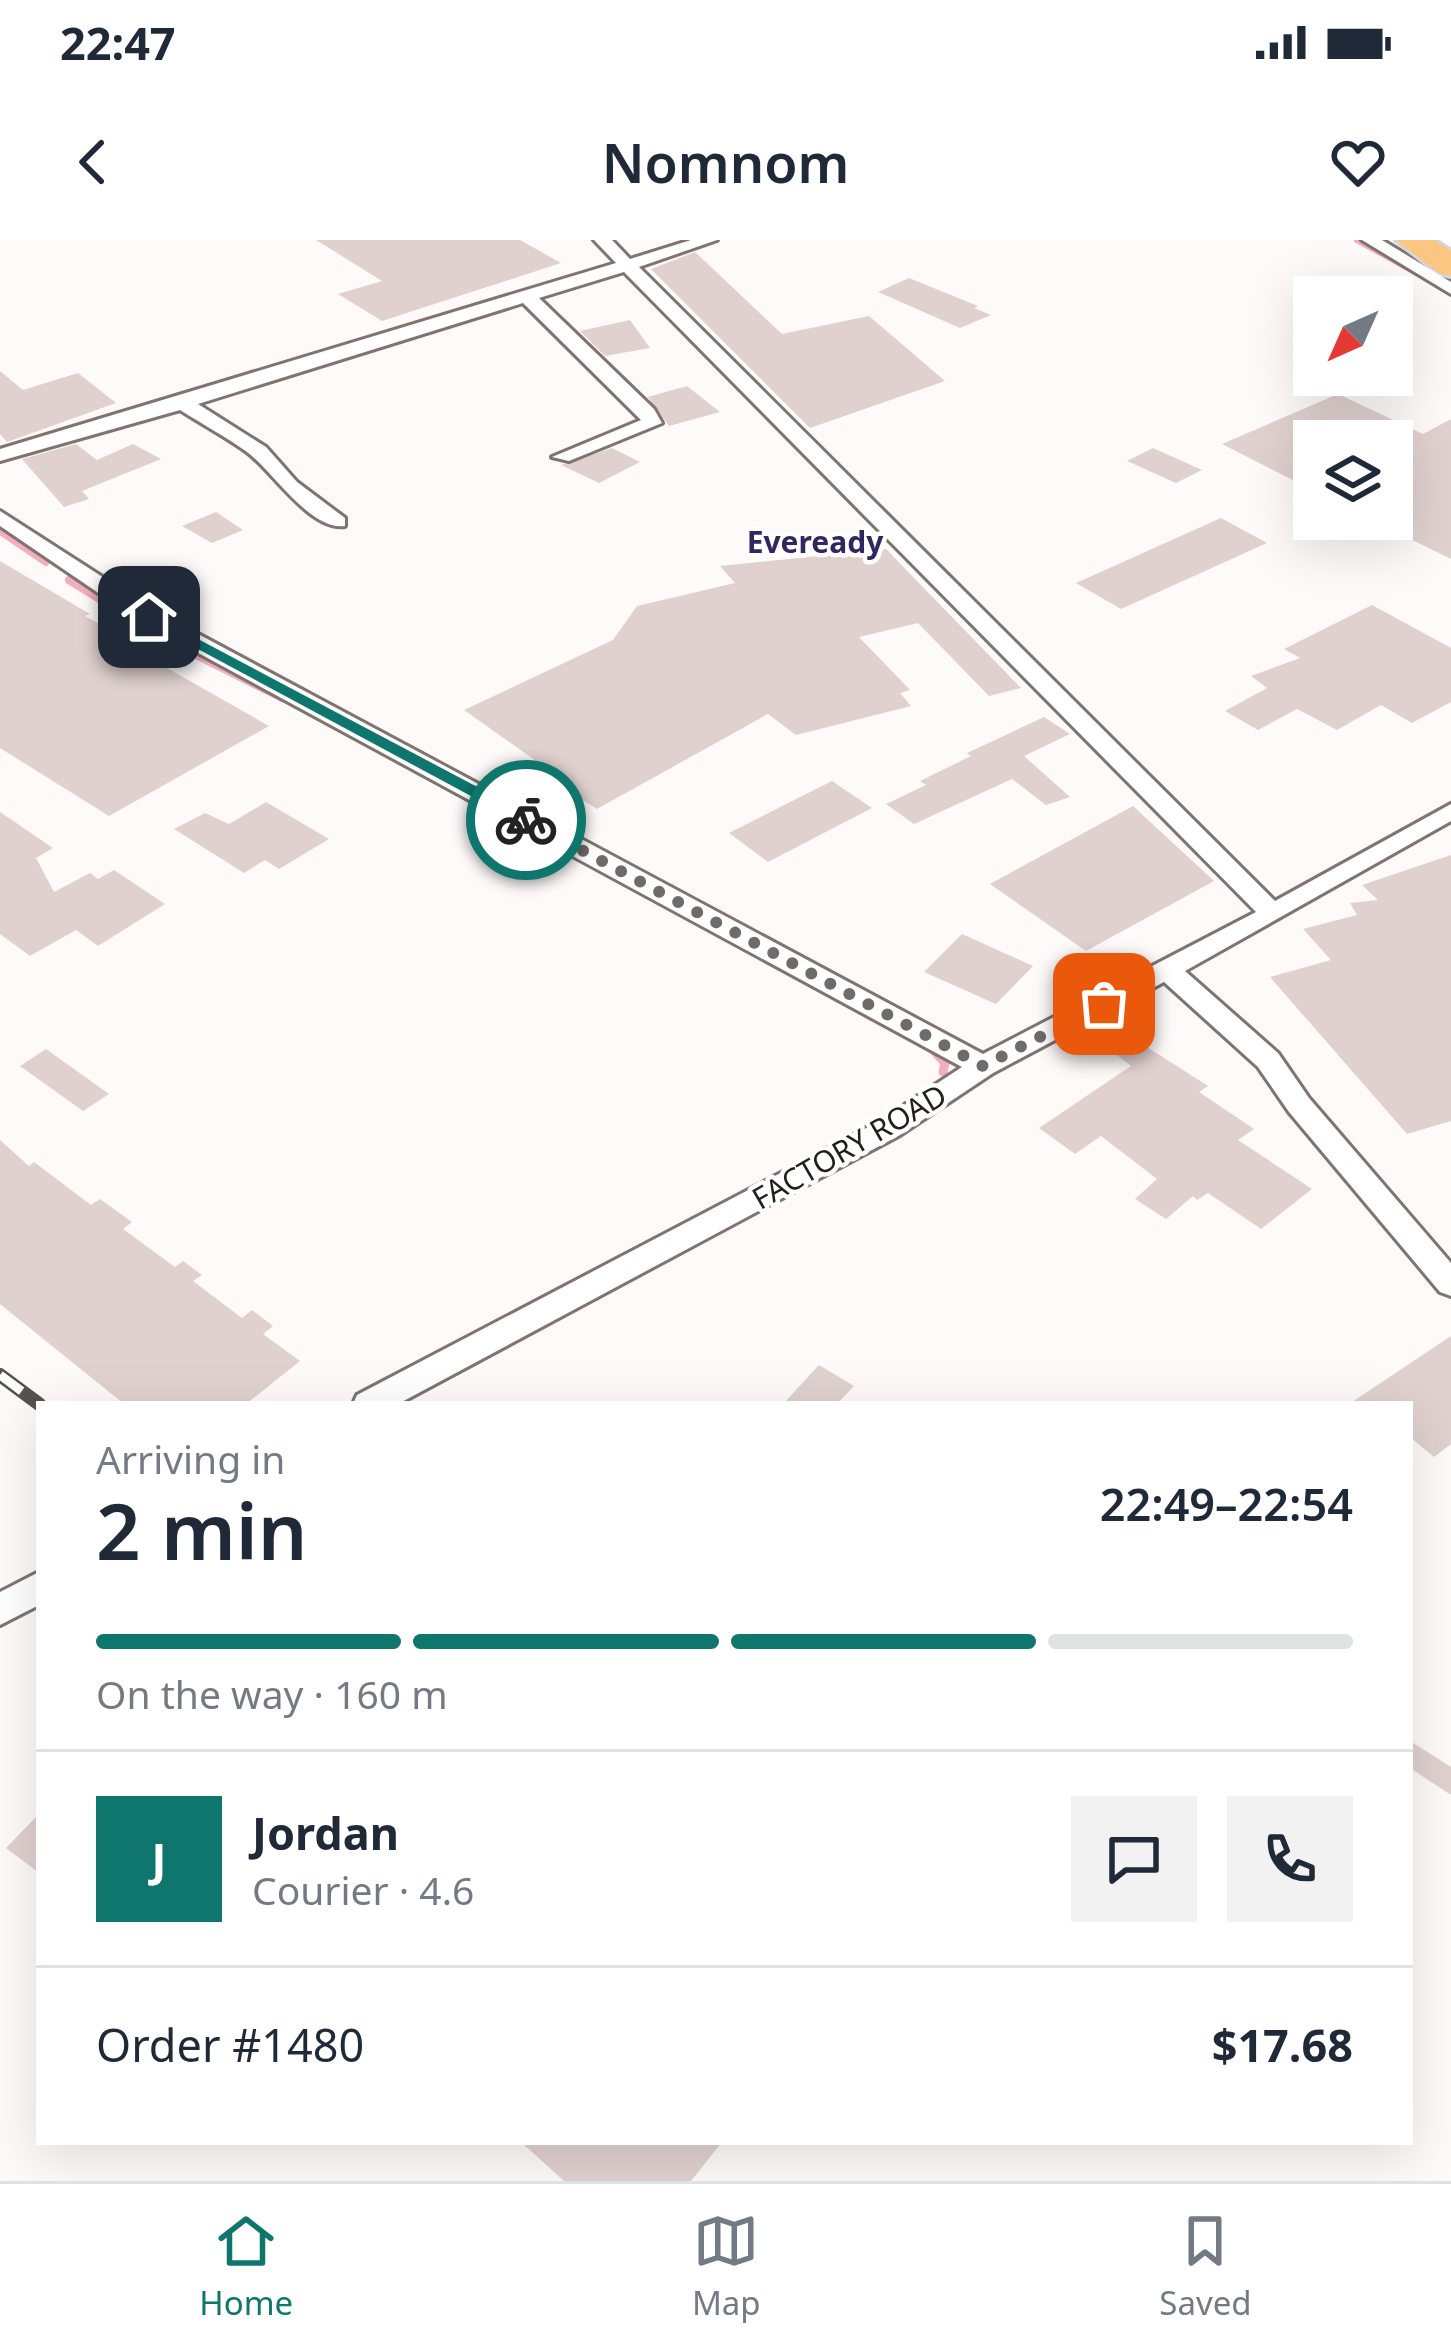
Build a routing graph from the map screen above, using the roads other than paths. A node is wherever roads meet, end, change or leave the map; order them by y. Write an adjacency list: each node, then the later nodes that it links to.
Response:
1 (602, 240): 7 (street)
2 (709, 240): 7 (street)
3 (1370, 240): 9 (street)
4 (1412, 240): 8 (highway)
5 (1432, 240): 6 (highway)
6 (1451, 252)
7 (629, 266): 10 (street); 17 (street)
8 (1451, 266)
9 (1451, 289)
10 (528, 298): 11 (street); 13 (street)
11 (183, 403): 12 (street); 15 (street)
12 (0, 454)
13 (562, 457)
14 (0, 517): 19 (street)
15 (338, 522)
16 (1451, 812): 17 (street, FACTORY ROAD)
17 (1273, 914): 18 (street, FACTORY ROAD)
18 (1167, 970): 19 (street, FACTORY ROAD); 20 (street)
19 (983, 1066): 21 (street, FACTORY ROAD)
20 (1451, 1285)
21 (375, 1401)
22 (36, 1589): 23 (street)
23 (0, 1610)

